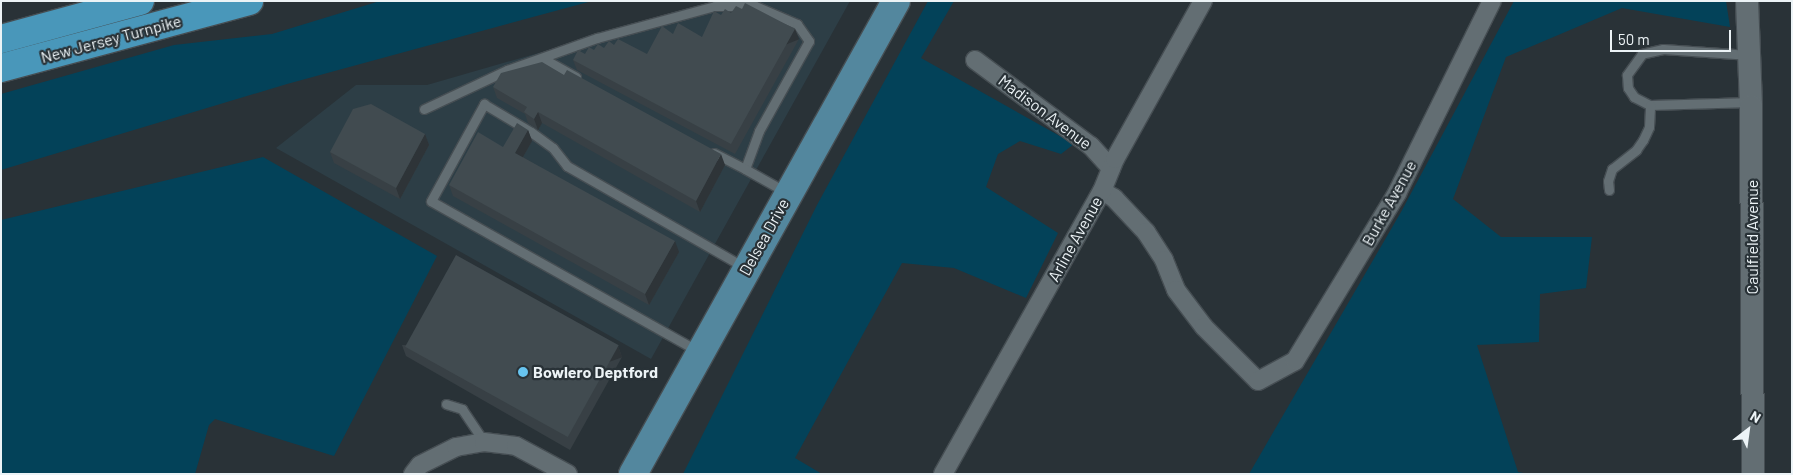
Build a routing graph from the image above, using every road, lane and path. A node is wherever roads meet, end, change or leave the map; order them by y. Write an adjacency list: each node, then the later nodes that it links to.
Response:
1 (140, 1): 7 (highway, New Jersey Turnpike)
2 (249, 1): 11 (highway, New Jersey Turnpike)
3 (896, 1): 21 (main road, Delsea Drive)
4 (1202, 1): 17 (street, Arline Avenue)
5 (1492, 1): 19 (street, Burke Avenue)
6 (1747, 1): 8 (street, Caulfield Avenue)
7 (1, 39)
8 (1749, 55): 13 (street, Caulfield Avenue); 14 (lane)
9 (542, 58): 12 (lane); 15 (lane); 18 (lane)
10 (976, 60): 17 (street, Madison Avenue)
11 (1, 68)
12 (585, 82)
13 (1751, 102): 14 (lane); 30 (street, Caulfield Avenue)
14 (1650, 105): 20 (lane)
15 (424, 109)
16 (704, 148): 18 (lane)
17 (1111, 168): 19 (street, Arline Avenue)
18 (745, 169): 21 (lane)
19 (1102, 190): 29 (street, Arline Avenue)
20 (1609, 190)
21 (789, 194): 22 (main road, Delsea Drive)
22 (747, 268): 23 (main road, Delsea Drive); 23 (lane)
23 (700, 352): 28 (main road, Delsea Drive)
24 (446, 404): 25 (lane)
25 (484, 442): 26 (street); 27 (street)
26 (413, 474)
27 (568, 474)
28 (633, 474)
29 (943, 474)
30 (1753, 474)

